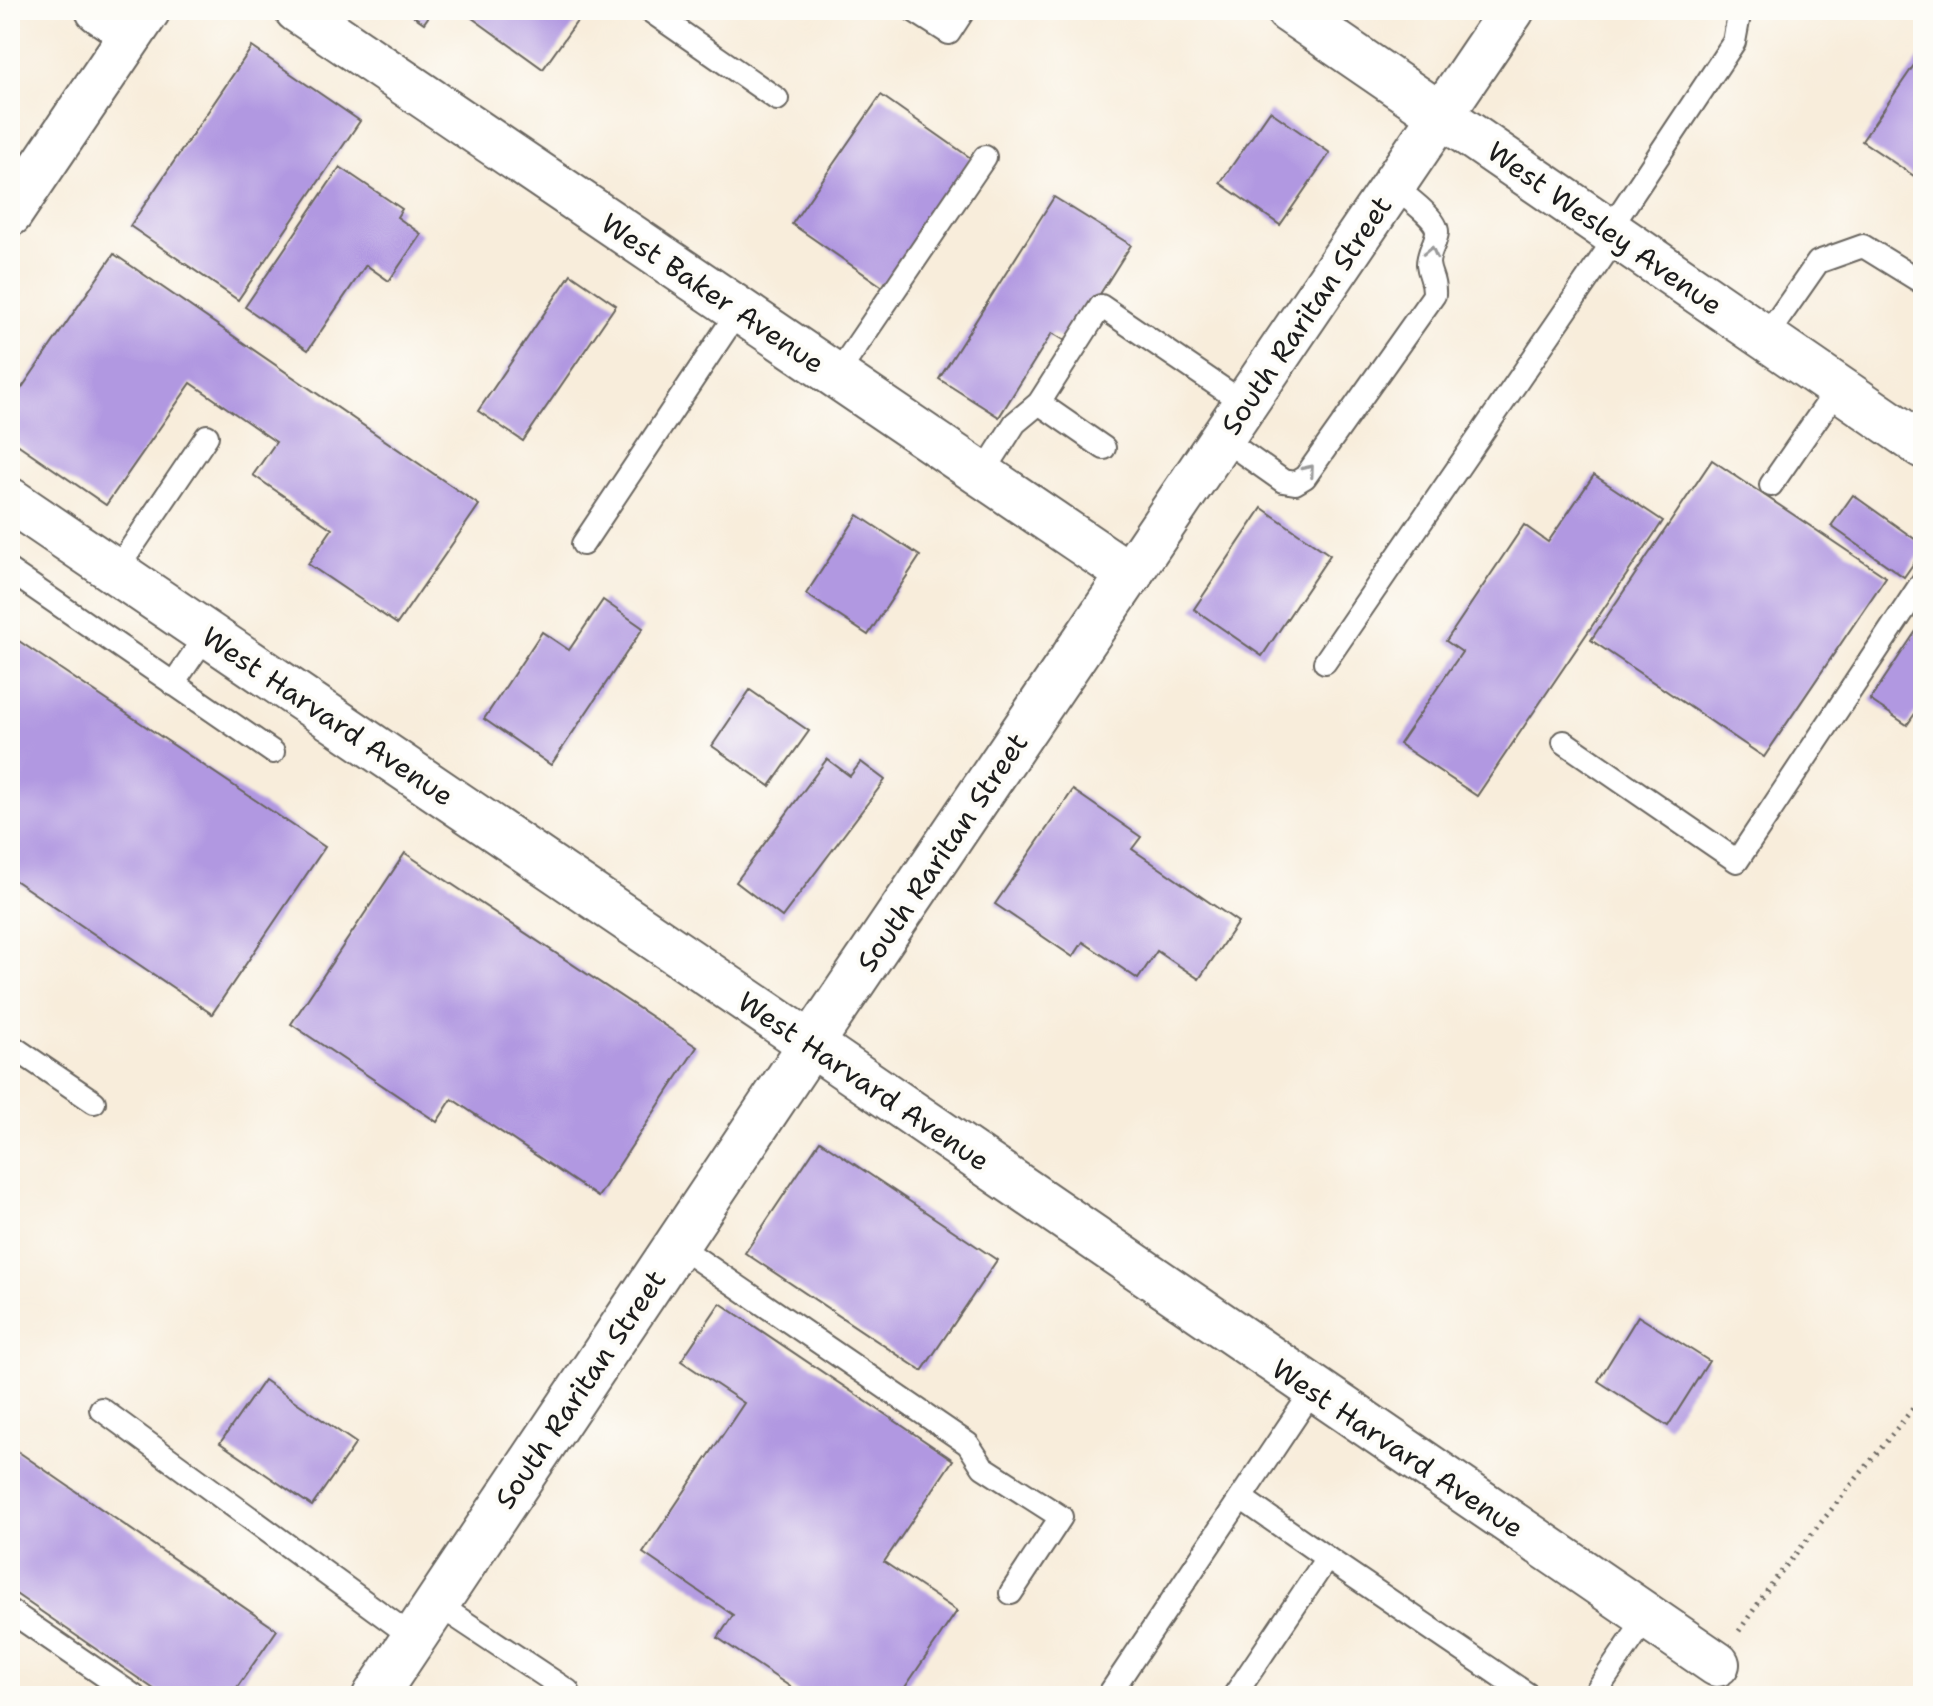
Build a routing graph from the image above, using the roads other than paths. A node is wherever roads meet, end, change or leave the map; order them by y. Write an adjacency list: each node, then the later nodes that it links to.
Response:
1 (297, 10): 16 (street, West Baker Avenue)
2 (649, 10): 9 (lane)
3 (913, 10): 4 (lane)
4 (964, 10)
5 (1288, 10): 10 (street, West Wesley Avenue)
6 (1512, 10): 10 (street, South Raritan Street)
7 (1740, 10): 14 (lane)
8 (126, 18): 13 (street)
9 (777, 99)
10 (1441, 115): 12 (street, South Raritan Street); 14 (street, West Wesley Avenue)
11 (985, 157): 18 (lane)
12 (1393, 186): 21 (street, South Raritan Street); 21 (lane, one-way to 12)
13 (10, 214)
14 (1613, 233): 17 (street, West Wesley Avenue); 34 (lane)
15 (1923, 283): 17 (lane)
16 (739, 310): 18 (street, West Baker Avenue); 28 (lane)
17 (1765, 338): 19 (street, West Wesley Avenue)
18 (836, 376): 25 (street, West Baker Avenue)
19 (1838, 388): 23 (street, West Wesley Avenue); 26 (lane)
20 (1039, 403): 21 (lane); 24 (lane); 25 (lane)
21 (1234, 421): 31 (street, South Raritan Street)
22 (207, 436): 30 (lane)
23 (1923, 446)
24 (1104, 448)
25 (982, 475): 31 (street, West Baker Avenue)
26 (1771, 485)
27 (10, 500): 30 (street, West Harvard Avenue)
28 (583, 544)
29 (10, 571): 35 (lane)
30 (115, 572): 33 (street, West Harvard Avenue)
31 (1130, 575): 38 (street, South Raritan Street)
32 (1923, 581): 36 (lane)
33 (207, 634): 35 (lane); 38 (street, West Harvard Avenue)
34 (1325, 662)
35 (173, 684): 37 (lane)
36 (1564, 742)
37 (273, 752)
38 (811, 1044): 41 (street, South Raritan Street); 42 (street, West Harvard Avenue)
39 (10, 1045): 40 (lane)
40 (94, 1102)
41 (677, 1245): 46 (lane); 49 (street, South Raritan Street)
42 (1313, 1390): 44 (lane); 48 (street, West Harvard Avenue)
43 (101, 1409): 49 (lane)
44 (1241, 1498): 45 (lane); 54 (lane)
45 (1327, 1558): 55 (lane); 56 (lane)
46 (1011, 1593)
47 (10, 1611): 52 (lane)
48 (1647, 1617): 50 (street, West Harvard Avenue); 57 (lane)
49 (426, 1621): 51 (lane); 53 (street, South Raritan Street)
50 (1717, 1664)
51 (568, 1691)
52 (134, 1696)
53 (375, 1696)
54 (1108, 1696)
55 (1234, 1696)
56 (1530, 1696)
57 (1593, 1696)

